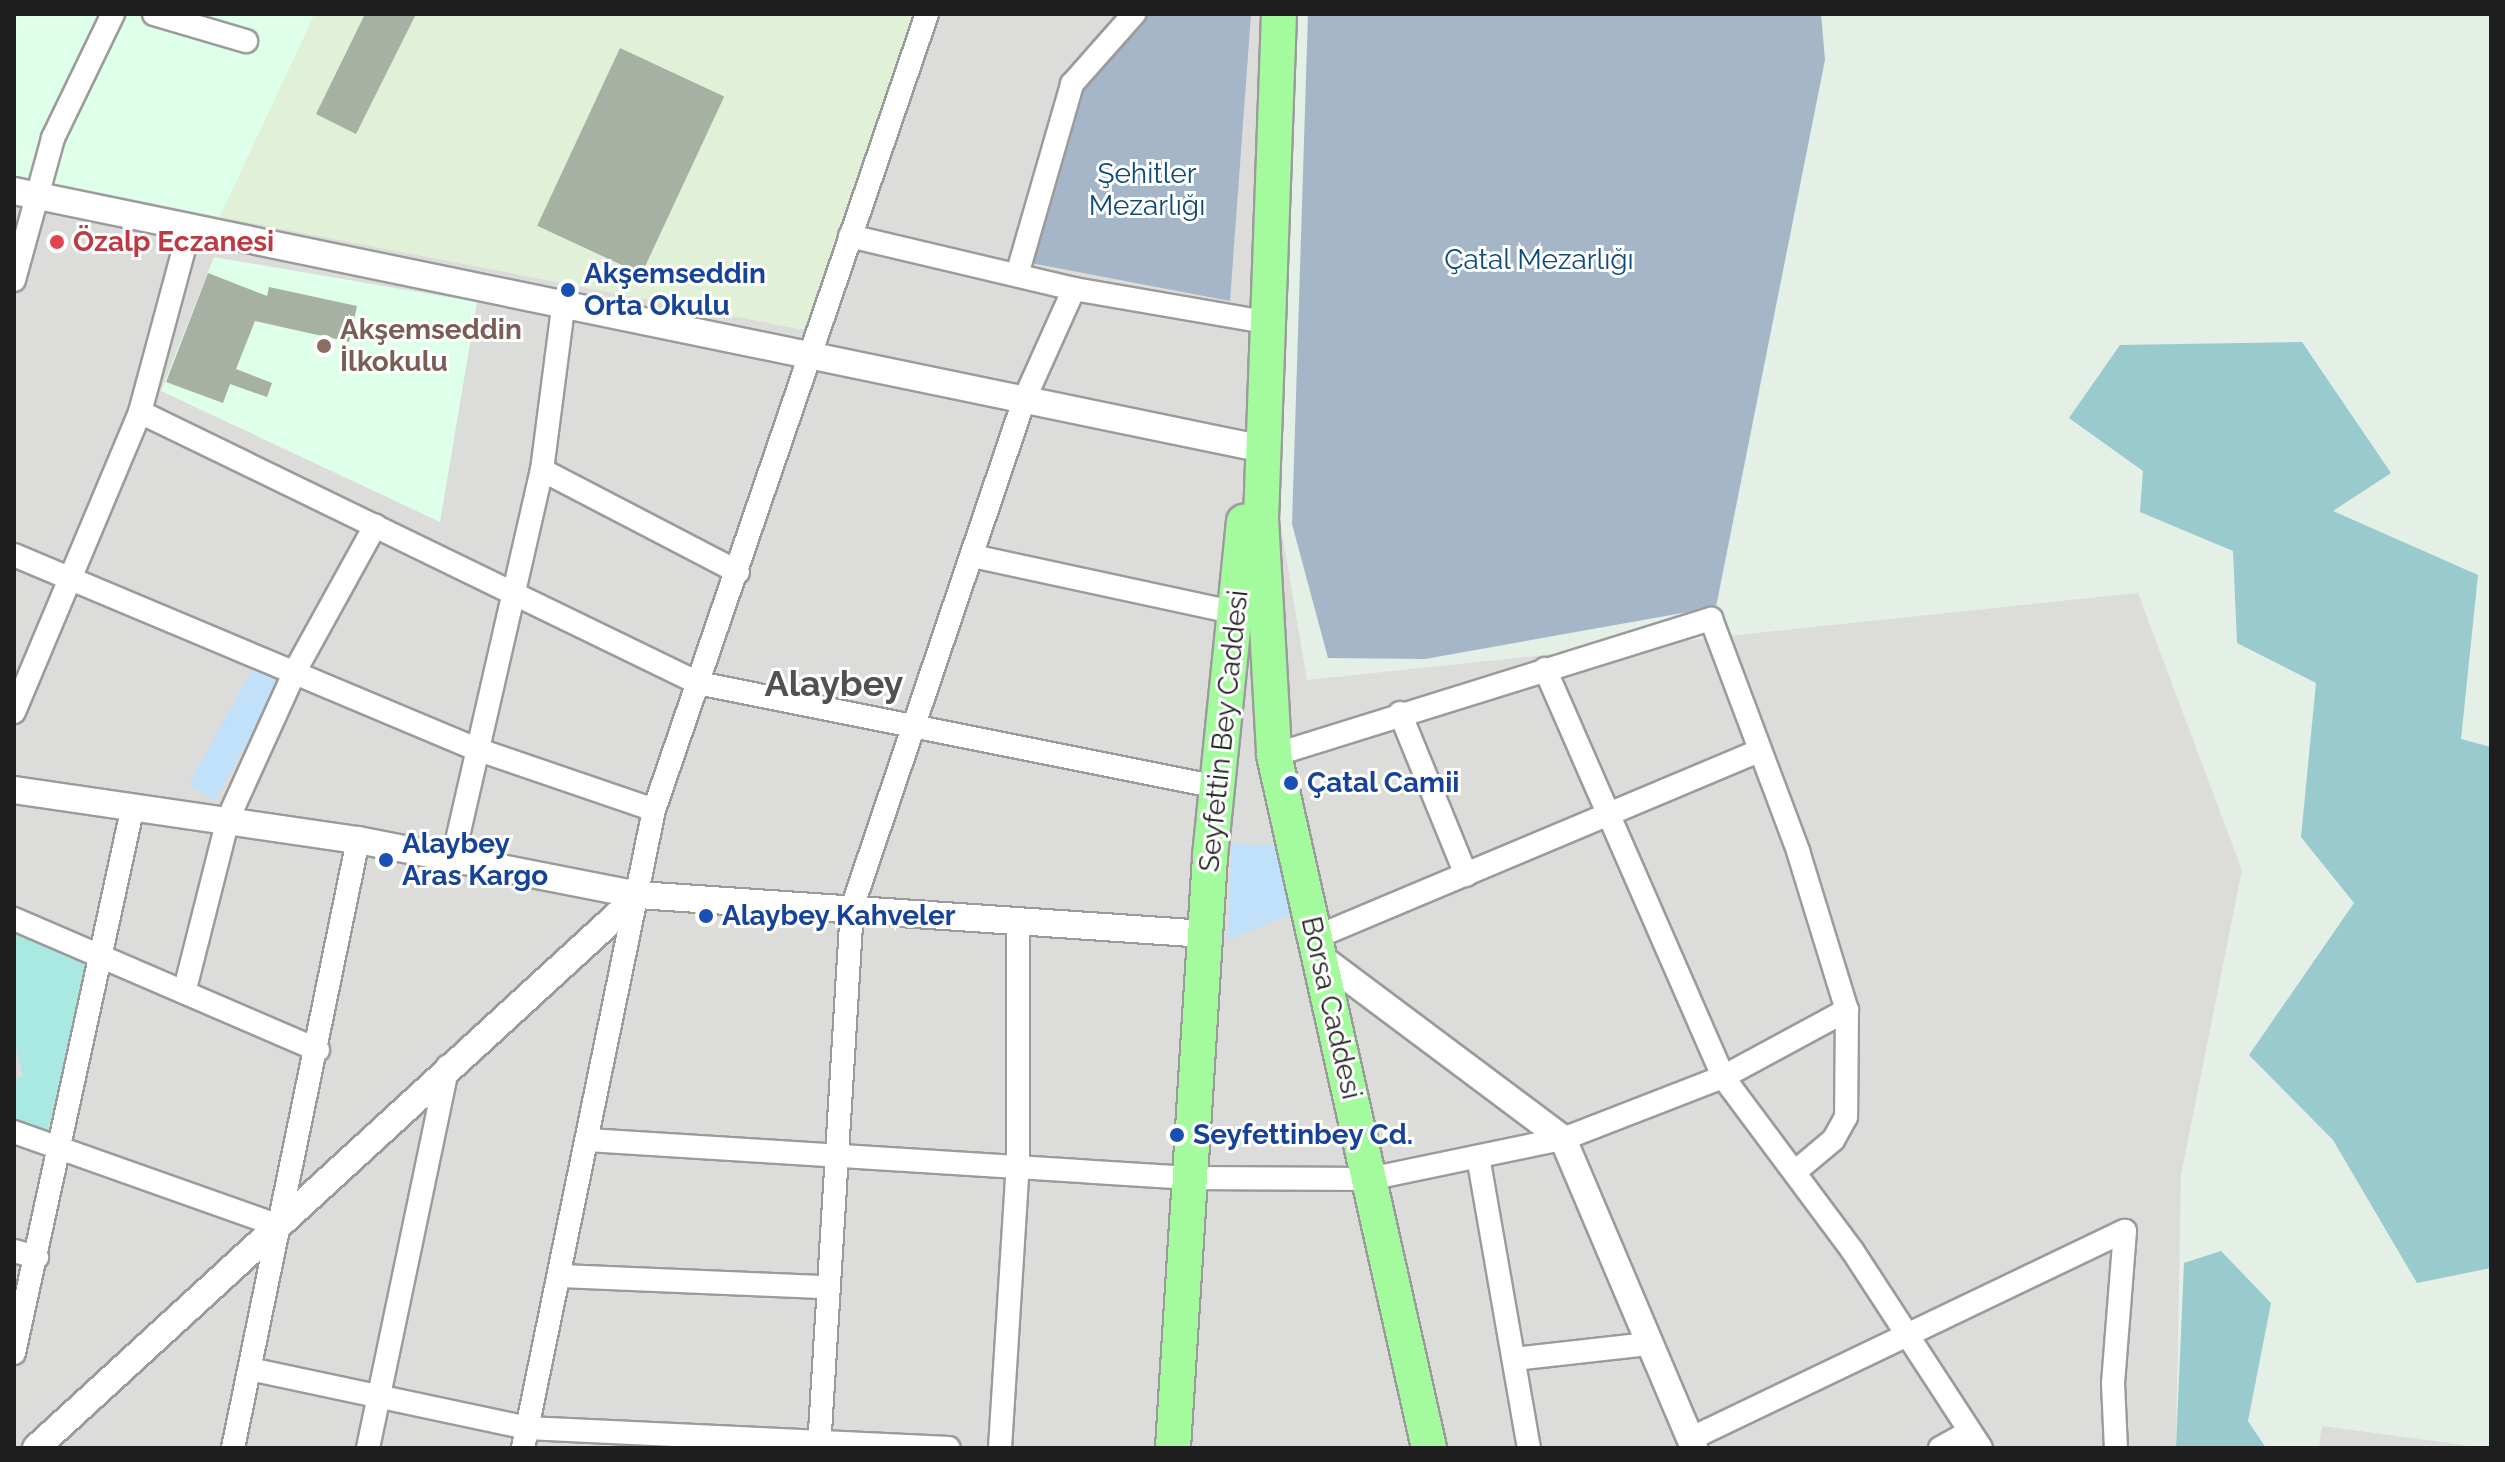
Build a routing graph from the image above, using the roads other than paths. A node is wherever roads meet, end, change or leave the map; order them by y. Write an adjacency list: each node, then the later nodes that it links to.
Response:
1 (113, 14): 9 (street)
2 (154, 14): 7 (street)
3 (927, 14): 11 (street)
4 (1133, 14): 12 (street)
5 (1265, 14): 16 (main road, Seyfettin Bey Caddesi)
6 (1279, 14): 20 (main road, Seyfettin Bey Caddesi)
7 (246, 41)
8 (14, 191): 9 (street)
9 (41, 196): 10 (street); 13 (street)
10 (190, 227): 15 (street); 19 (street)
11 (850, 236): 12 (street); 17 (street)
12 (1017, 275): 14 (street)
13 (14, 280)
14 (1074, 289): 16 (street); 18 (street)
15 (564, 301): 17 (street); 21 (street)
16 (1254, 320): 20 (main road, Seyfettin Bey Caddesi)
17 (812, 359): 18 (street); 25 (street)
18 (1024, 400): 20 (street); 24 (street)
19 (140, 412): 22 (street); 26 (street)
20 (1256, 447): 28 (main road, Seyfettin Bey Caddesi)
21 (542, 470): 25 (street); 27 (street)
22 (375, 526): 27 (street); 30 (street)
23 (14, 555): 26 (street)
24 (973, 556): 28 (street); 34 (street)
25 (738, 572): 31 (street)
26 (71, 579): 30 (street); 32 (street)
27 (513, 595): 31 (street); 35 (street)
28 (1250, 614): 37 (main road, Seyfettin Bey Caddesi); 38 (main road, Seyfettin Bey Caddesi)
29 (1545, 669): 33 (street); 36 (street); 42 (street)
30 (295, 671): 35 (street); 43 (street)
31 (698, 683): 34 (street); 41 (street)
32 (14, 712)
33 (1400, 713): 37 (street); 46 (street)
34 (909, 728): 38 (street); 48 (street)
35 (476, 749): 41 (street); 45 (street)
36 (1758, 751): 42 (street); 55 (street)
37 (1274, 755): 38 (main road); 52 (main road, Borsa Caddesi)
38 (1219, 772): 51 (main road, Seyfettin Bey Caddesi)
39 (14, 790): 40 (street)
40 (133, 806): 43 (street); 53 (street)
41 (654, 810): 47 (street)
42 (1605, 817): 46 (street); 58 (street)
43 (228, 819): 44 (street); 54 (street)
44 (358, 840): 45 (street); 56 (street)
45 (453, 858): 47 (street)
46 (1466, 875): 52 (street)
47 (639, 895): 48 (street); 57 (street); 61 (street)
48 (852, 908): 50 (street); 63 (street)
49 (14, 919): 53 (street)
50 (1018, 920): 51 (street); 64 (street)
51 (1205, 934): 67 (main road, Seyfettin Bey Caddesi)
52 (1317, 947): 60 (street); 68 (main road, Borsa Caddesi)
53 (103, 952): 54 (street); 62 (street)
54 (185, 989): 56 (street)
55 (1847, 1010): 58 (street); 66 (street)
56 (318, 1050): 69 (street)
57 (449, 1064): 69 (street); 79 (street)
58 (1723, 1077): 60 (street); 66 (street)
59 (14, 1132): 62 (street)
60 (1563, 1139): 65 (street); 75 (street)
61 (588, 1140): 63 (street); 72 (street)
62 (59, 1151): 69 (street); 71 (street)
63 (836, 1157): 64 (street); 73 (street)
64 (1018, 1162): 67 (street); 89 (street)
65 (1479, 1162): 68 (street); 77 (street)
66 (1795, 1172): 74 (street)
67 (1190, 1178): 68 (street); 90 (main road, Seyfettin Bey Caddesi)
68 (1369, 1179): 91 (main road, Borsa Caddesi)
69 (279, 1226): 78 (street); 85 (street)
70 (14, 1251): 71 (street)
71 (37, 1257): 76 (street)
72 (560, 1276): 73 (street); 80 (street)
73 (828, 1287): 83 (street)
74 (1913, 1339): 81 (street); 84 (street); 94 (street)
75 (1648, 1344): 77 (street); 84 (street)
76 (14, 1353)
77 (1514, 1359): 92 (street)
78 (250, 1369): 79 (street); 86 (street)
79 (379, 1399): 80 (street); 87 (street)
80 (525, 1438): 82 (street)
81 (1975, 1440): 93 (street)
82 (676, 1441): 83 (street)
83 (819, 1444): 88 (street)
84 (1692, 1444)
85 (36, 1448)
86 (233, 1448)
87 (368, 1448)
88 (949, 1448)
89 (1000, 1448)
90 (1173, 1448)
91 (1429, 1448)
92 (1529, 1448)
93 (1940, 1448)
94 (2116, 1448)

